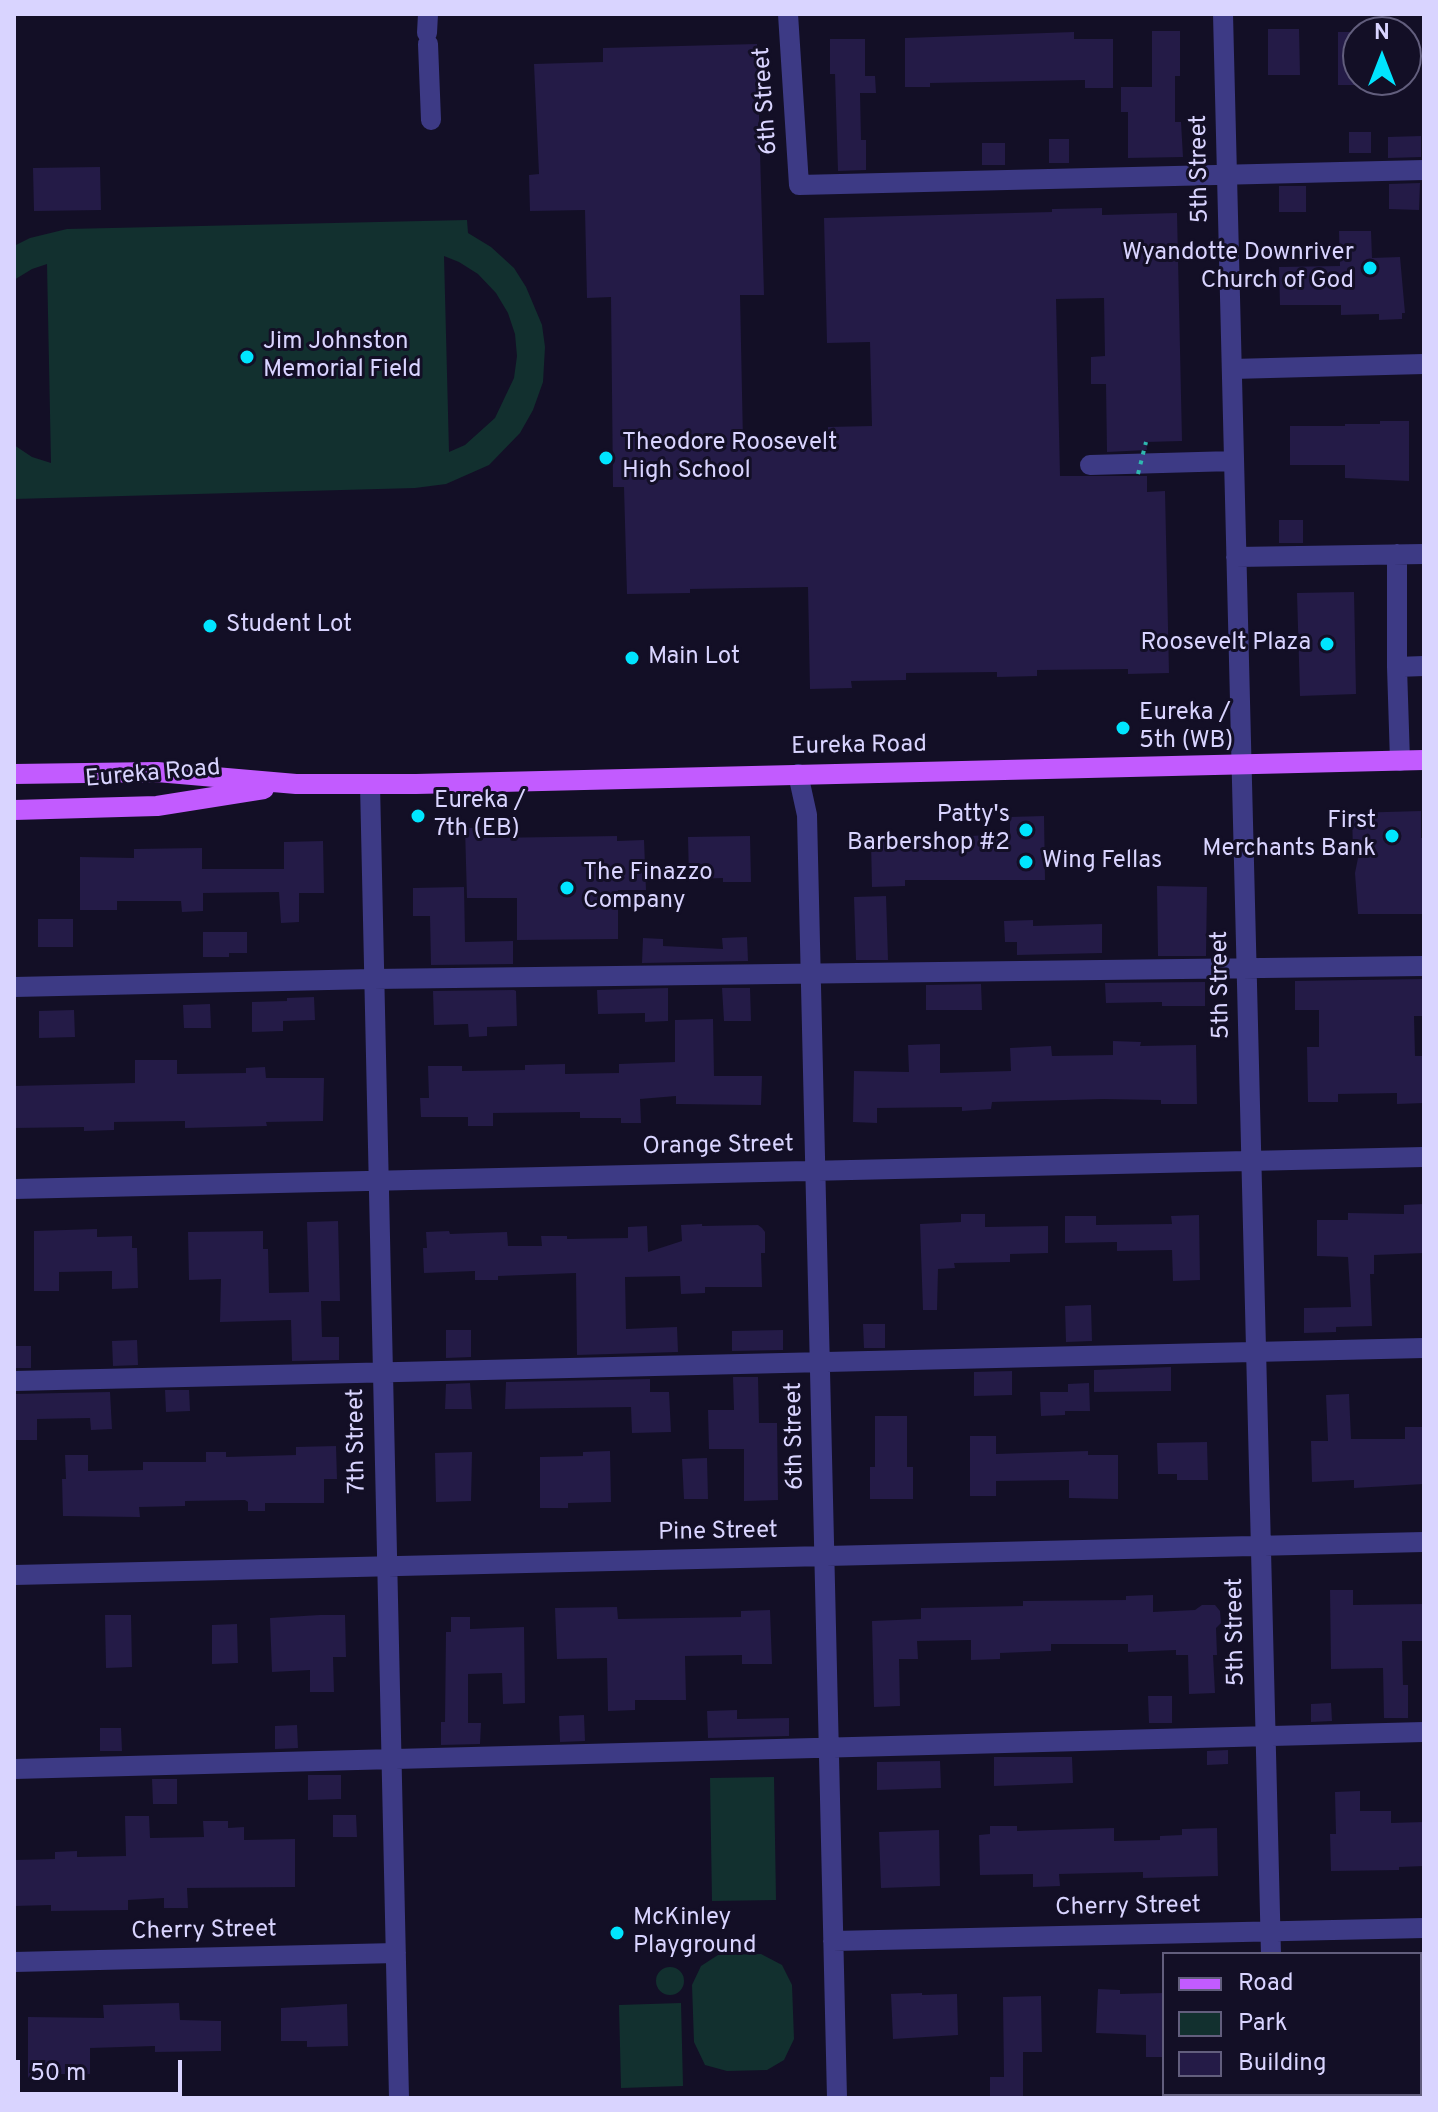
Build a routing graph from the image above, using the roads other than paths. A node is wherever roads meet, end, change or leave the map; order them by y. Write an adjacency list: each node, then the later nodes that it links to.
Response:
1 (788, 14): 6 (street, 6th Street)
2 (1223, 14): 6 (street, 5th Street)
3 (428, 30): 4 (street)
4 (431, 120)
5 (1424, 170): 6 (street)
6 (1227, 176): 8 (street, 5th Street)
7 (1424, 364): 8 (street)
8 (1232, 369): 9 (street, 5th Street)
9 (1234, 461): 10 (street); 13 (street, 5th Street)
10 (1090, 465)
11 (1397, 554): 12 (street); 13 (street); 15 (street)
12 (1424, 554)
13 (1236, 557): 18 (street, 5th Street)
14 (1424, 666): 15 (street)
15 (1397, 667): 17 (street)
16 (1424, 760): 17 (main road, Eureka Road)
17 (1400, 761): 18 (main road, Eureka Road)
18 (1243, 764): 20 (main road, Eureka Road); 25 (street, 5th Street)
19 (14, 774): 21 (main road, Eureka Road)
20 (798, 774): 22 (main road, Eureka Road); 26 (street, 6th Street)
21 (296, 784): 22 (main road, Eureka Road); 23 (main road, Eureka Road)
22 (370, 784): 27 (street, 7th Street)
23 (14, 810)
24 (1424, 966): 25 (street)
25 (1248, 969): 26 (street); 30 (street, 5th Street)
26 (811, 975): 27 (street); 31 (street, 6th Street)
27 (373, 979): 28 (street); 32 (street, 7th Street)
28 (14, 987)
29 (1424, 1157): 30 (street, Orange Street)
30 (1253, 1160): 31 (street, Orange Street); 35 (street, 5th Street)
31 (816, 1171): 32 (street, Orange Street); 36 (street, 6th Street)
32 (378, 1181): 33 (street, Orange Street); 37 (street, 7th Street)
33 (14, 1189)
34 (1424, 1348): 35 (street)
35 (1257, 1352): 36 (street); 40 (street, 5th Street)
36 (820, 1362): 37 (street); 41 (street, 6th Street)
37 (382, 1372): 38 (street); 42 (street, 7th Street)
38 (14, 1381)
39 (1424, 1542): 40 (street, Pine Street)
40 (1262, 1546): 41 (street, Pine Street); 45 (street, 5th Street)
41 (824, 1557): 42 (street, Pine Street); 46 (street, 6th Street)
42 (387, 1567): 43 (street, Pine Street); 47 (street, 7th Street)
43 (14, 1575)
44 (1424, 1732): 45 (street)
45 (1266, 1735): 46 (street); 50 (street, 5th Street)
46 (829, 1749): 47 (street); 51 (street, 6th Street)
47 (391, 1760): 48 (street); 53 (street, 7th Street)
48 (14, 1769)
49 (1424, 1928): 50 (street, Cherry Street)
50 (1270, 1931): 51 (street, Cherry Street); 52 (street, 5th Street)
51 (833, 1941): 56 (street, 6th Street)
52 (1271, 1952)
53 (396, 1953): 54 (street, Cherry Street); 55 (street, 7th Street)
54 (14, 1962)
55 (399, 2098)
56 (837, 2098)

